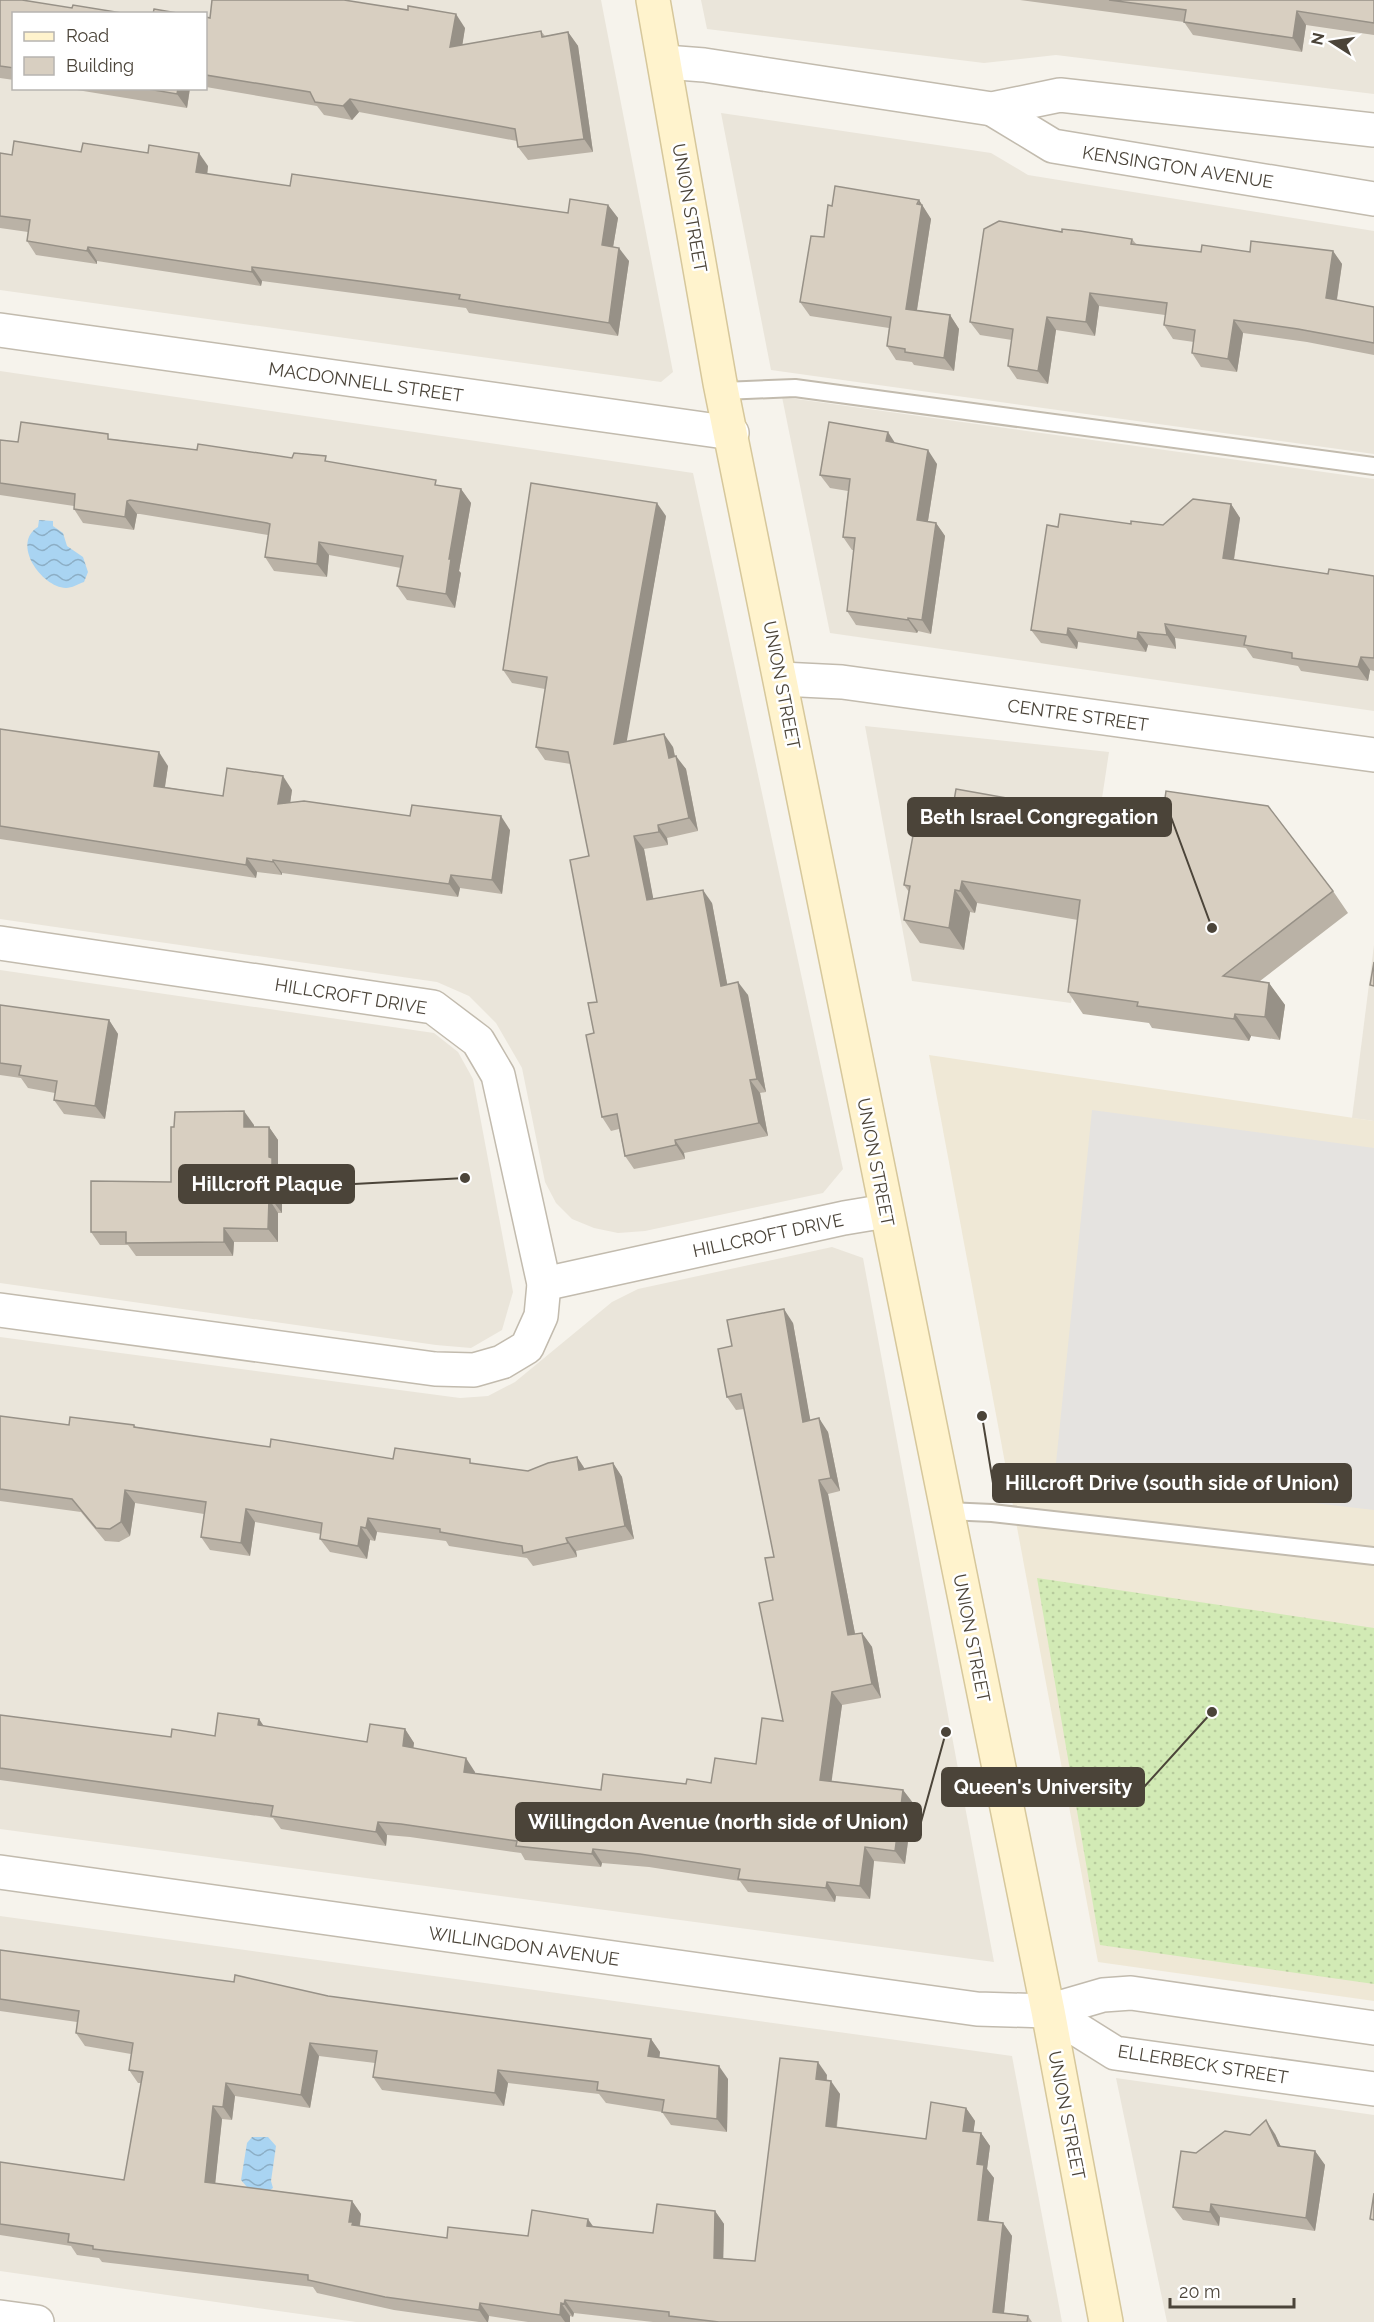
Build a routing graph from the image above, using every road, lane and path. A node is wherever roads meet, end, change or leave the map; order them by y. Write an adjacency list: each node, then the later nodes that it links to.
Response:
1 (654, 0): 2 (main road, UNION STREET)
2 (665, 62): 3 (street, KENSINGTON AVENUE); 7 (main road, UNION STREET)
3 (992, 109): 4 (street, KENSINGTON AVENUE); 5 (street, KENSINGTON AVENUE)
4 (1374, 130)
5 (1374, 199)
6 (0, 330): 8 (street, MACDONNELL STREET)
7 (723, 392): 8 (main road, UNION STREET); 9 (lane)
8 (732, 433): 10 (main road, UNION STREET)
9 (1374, 466)
10 (782, 679): 11 (street, CENTRE STREET); 13 (main road, UNION STREET)
11 (1374, 755)
12 (0, 943): 14 (street, HILLCROFT DRIVE)
13 (886, 1211): 14 (street, HILLCROFT DRIVE); 16 (main road, UNION STREET)
14 (544, 1284): 15 (street, HILLCROFT DRIVE)
15 (0, 1310)
16 (947, 1511): 17 (lane); 19 (main road, UNION STREET)
17 (1374, 1556)
18 (0, 1872): 19 (street, WILLINGDON AVENUE)
19 (1048, 2011): 20 (street); 21 (street, ELLERBECK STREET); 24 (main road, UNION STREET)
20 (1374, 2028)
21 (1374, 2089)
22 (0, 2317): 23 (street)
23 (37, 2322)
24 (1106, 2322)

